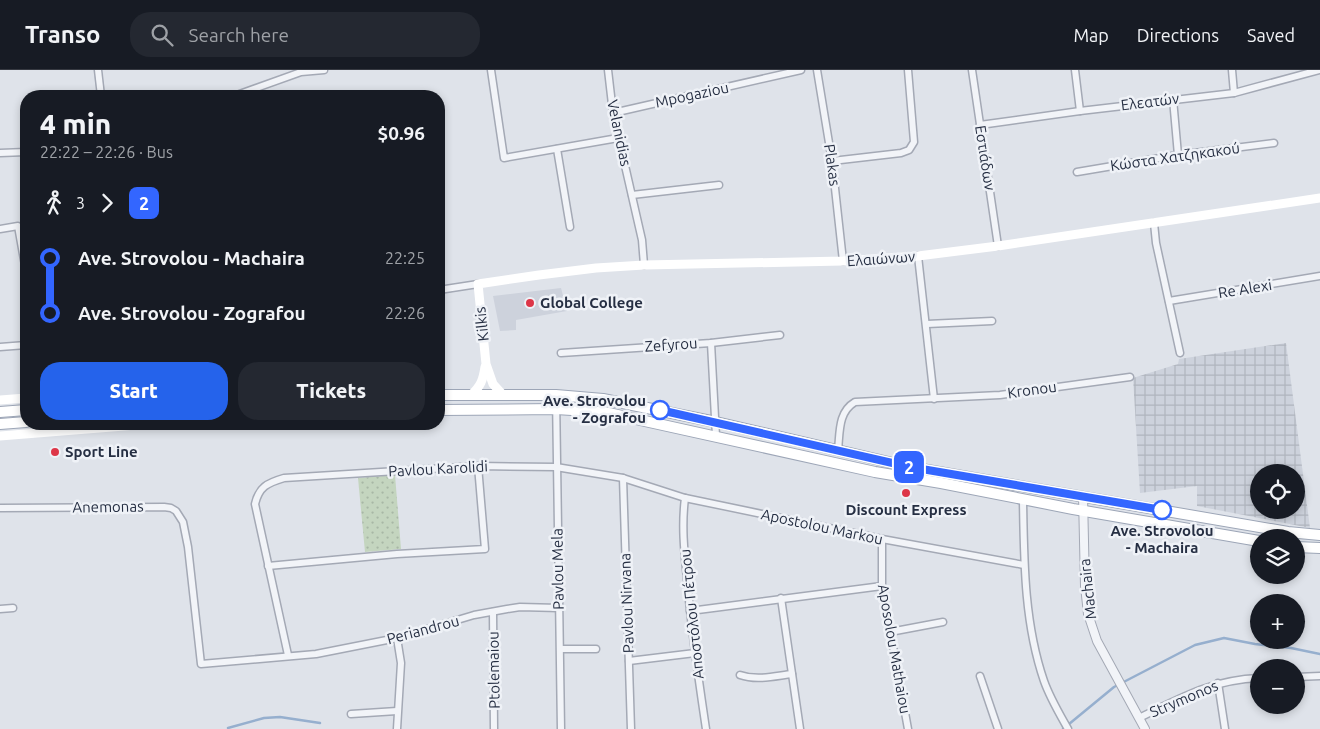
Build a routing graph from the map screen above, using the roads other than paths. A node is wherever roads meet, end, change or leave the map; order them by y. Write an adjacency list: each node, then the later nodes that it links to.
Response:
1 (98, 70): 13 (street)
2 (312, 70): 3 (street); 14 (street)
3 (324, 70)
4 (491, 70): 22 (street)
5 (608, 70): 18 (street, Velanidias)
6 (801, 70): 18 (street, Mpogaziou)
7 (817, 70): 26 (street, Plakas)
8 (908, 70): 26 (street)
9 (972, 70): 19 (street, Εστιάδων)
10 (1076, 70): 17 (street)
11 (1232, 70): 15 (street)
12 (1319, 70): 15 (street, Ελεατών)
13 (100, 90)
14 (251, 90)
15 (1234, 93): 16 (street, Ελεατών)
16 (1173, 100): 17 (street, Ελεατών); 25 (street)
17 (1080, 111): 19 (street, Ελεατών)
18 (613, 113): 20 (street, Velanidias)
19 (980, 125): 35 (street, Εστιάδων)
20 (618, 138): 22 (street); 29 (street, Velanidias)
21 (1274, 143): 25 (street, Κώστα Χατζηκακού)
22 (557, 149): 32 (street)
23 (20, 152): 24 (street)
24 (0, 153)
25 (1178, 155): 27 (street, Κώστα Χατζηκακού)
26 (832, 161): 37 (street, Plakas)
27 (1077, 172)
28 (718, 185): 29 (street)
29 (632, 195): 38 (street, Velanidias)
30 (1320, 198): 31 (main road, Ελαιώνων)
31 (1154, 223): 35 (main road, Ελαιώνων); 42 (street)
32 (570, 226)
33 (0, 229): 34 (street)
34 (20, 237)
35 (998, 246): 36 (main road, Ελαιώνων)
36 (918, 256): 37 (main road, Ελαιώνων); 44 (street)
37 (843, 261): 38 (main road, Ελαιώνων)
38 (644, 265): 40 (main road, Ελαιώνων)
39 (1320, 276): 42 (street, Re Alexi)
40 (478, 284): 41 (street, Ελαιώνων); 51 (main road, Kilkis)
41 (445, 289)
42 (1169, 301): 50 (street)
43 (992, 321): 44 (street)
44 (927, 324): 58 (street)
45 (780, 335): 46 (street, Zefyrou)
46 (711, 343): 49 (street, Zefyrou); 65 (street)
47 (20, 345): 48 (street)
48 (0, 347)
49 (561, 353)
50 (1180, 353)
51 (486, 364): 53 (main road, Kilkis); 55 (main road, Kilkis)
52 (1130, 377): 58 (street, Kronou)
53 (503, 394): 55 (main road); 56 (main road)
54 (445, 395): 55 (main road)
55 (471, 395)
56 (556, 395): 60 (street, Pavlou Mela); 65 (main road)
57 (20, 398): 59 (main road)
58 (934, 399): 70 (street, Kronou)
59 (0, 400)
60 (556, 408): 62 (main road); 69 (main road); 72 (street, Pavlou Mela)
61 (20, 410): 63 (main road)
62 (445, 410)
63 (0, 412)
64 (20, 422): 66 (main road)
65 (716, 422): 69 (street); 70 (main road)
66 (0, 424)
67 (74, 430): 68 (main road)
68 (0, 436)
69 (716, 436): 76 (main road)
70 (838, 450): 74 (main road)
71 (478, 466): 72 (street, Pavlou Karolidi); 85 (street, Pavlou Karolidi); 85 (street)
72 (556, 467): 73 (street, Pavlou Karolidi); 89 (street, Pavlou Mela)
73 (623, 478): 75 (street, Apostolou Markou); 100 (street, Pavlou Nirvana)
74 (1082, 496): 78 (street, Machaira); 79 (main road)
75 (686, 498): 80 (street, Apostolou Markou); 91 (street, Αποστόλου Πέτρου)
76 (1023, 500): 78 (main road); 84 (street)
77 (0, 508): 101 (street, Anemonas)
78 (1082, 510): 81 (main road); 111 (street, Machaira)
79 (1320, 535)
80 (882, 539): 84 (street, Apostolou Markou); 86 (street, Aposolou Mathaiou)
81 (1250, 539)
82 (1305, 547): 83 (main road)
83 (1320, 548)
84 (1024, 565): 120 (street)
85 (268, 566): 99 (street)
86 (882, 586): 87 (street); 94 (street, Aposolou Mathaiou)
87 (781, 598): 91 (street); 102 (street)
88 (13, 608): 90 (street)
89 (559, 608): 92 (street, Periandrou); 96 (street, Pavlou Mela)
90 (0, 609)
91 (690, 611): 98 (street, Αποστόλου Πέτρου)
92 (493, 612): 95 (street, Periandrou); 113 (street, Ptolemaiou)
93 (943, 622): 94 (street)
94 (890, 632): 118 (street, Aposolou Mathaiou)
95 (397, 638): 99 (street, Periandrou); 109 (street)
96 (560, 649): 97 (street); 114 (street, Pavlou Mela)
97 (596, 649)
98 (695, 653): 100 (street); 116 (street, Αποστόλου Πέτρου)
99 (288, 655): 101 (street, Periandrou)
100 (629, 661): 115 (street, Pavlou Nirvana)
101 (201, 664)
102 (792, 674): 103 (street); 117 (street)
103 (740, 675)
104 (980, 676): 119 (street)
105 (1320, 676): 106 (street)
106 (1305, 677)
107 (1250, 679): 108 (street, Strymonos)
108 (1218, 683): 111 (street, Strymonos); 122 (street)
109 (397, 711): 110 (street); 112 (street)
110 (351, 714)
111 (1139, 718): 121 (street, Machaira)
112 (397, 729)
113 (494, 729)
114 (561, 729)
115 (631, 729)
116 (706, 729)
117 (800, 729)
118 (906, 729)
119 (998, 729)
120 (1068, 729)
121 (1145, 729)
122 (1225, 729)

